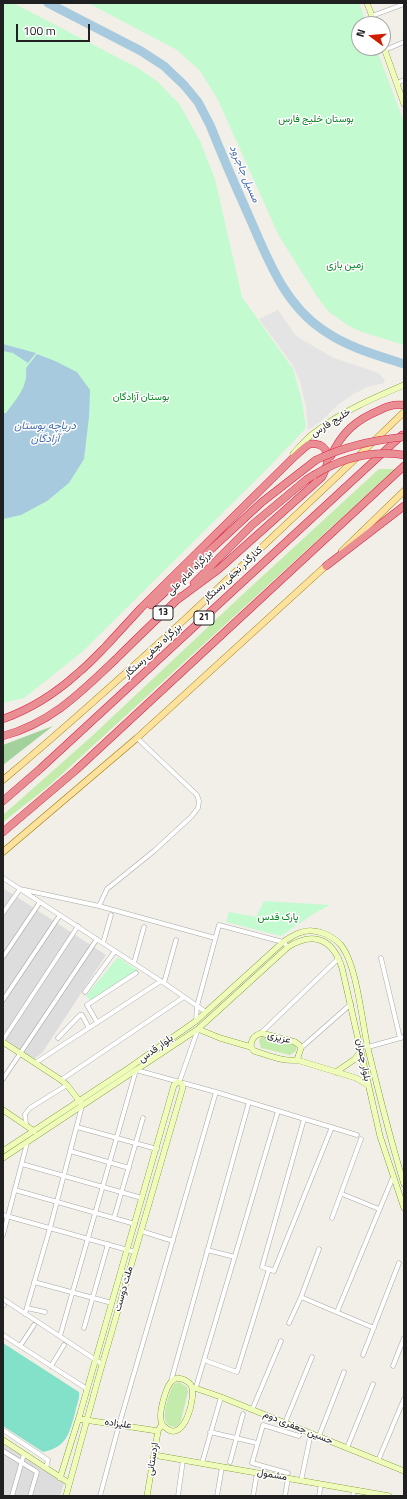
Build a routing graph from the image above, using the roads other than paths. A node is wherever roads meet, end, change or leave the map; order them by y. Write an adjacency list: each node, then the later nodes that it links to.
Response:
1 (367, 3): 3 (street)
2 (404, 4): 3 (street)
3 (372, 16)
4 (404, 42): 5 (street)
5 (391, 46)
6 (387, 56): 8 (street)
7 (404, 80): 8 (street)
8 (397, 83): 9 (street)
9 (404, 104)
10 (404, 385): 18 (street, خلیج فارس)
11 (402, 405): 16 (highway)
12 (404, 412): 29 (main road, کنارگذر نجفی رستگار)
13 (404, 434): 30 (highway, بزرگراه نجفی رستگار / 21)
14 (404, 437): 23 (highway, بزرگراه امام علی / 13, bridge)
15 (404, 455): 22 (highway, بزرگراه امام علی / 13, bridge)
16 (328, 464): 18 (highway); 22 (highway)
17 (404, 466): 31 (highway, 21)
18 (272, 479): 23 (highway)
19 (404, 491): 21 (main road)
20 (404, 506): 21 (highway)
21 (326, 566): 27 (main road)
22 (177, 600): 25 (highway, بزرگراه امام علی / 13)
23 (106, 646): 24 (highway, بزرگراه امام علی / 13)
24 (3, 720)
25 (21, 731): 26 (highway, بزرگراه امام علی / 13); 28 (highway)
26 (3, 736)
27 (138, 738): 32 (main road); 36 (street)
28 (3, 742)
29 (3, 780)
30 (3, 801)
31 (3, 832)
32 (3, 852)
33 (3, 879): 34 (street)
34 (20, 889): 35 (street); 36 (street); 37 (street)
35 (40, 902): 38 (street); 51 (street)
36 (99, 906): 43 (street)
37 (3, 914)
38 (60, 914): 40 (street); 59 (street)
39 (111, 915): 48 (street)
40 (78, 926): 44 (street); 70 (street)
41 (144, 927): 54 (street)
42 (298, 933): 46 (street, بلوار قدس); 72 (street, بلوار چمران)
43 (215, 938): 46 (street); 61 (street)
44 (97, 939): 48 (street); 75 (street)
45 (176, 940): 56 (street)
46 (283, 942): 49 (street); 62 (street, بلوار قدس)
47 (298, 942): 49 (street, بلوار قدس); 52 (street, بلوار چمران)
48 (103, 943): 50 (street)
49 (288, 947): 66 (street, بلوار قدس)
50 (115, 951): 54 (street); 57 (street)
51 (3, 957)
52 (339, 958): 60 (street, بلوار چمران); 67 (street)
53 (381, 958): 69 (street)
54 (134, 963): 56 (street)
55 (136, 973): 64 (street)
56 (163, 982): 58 (street); 64 (street)
57 (85, 992)
58 (184, 997): 61 (street); 81 (street)
59 (3, 1000)
60 (351, 1004): 73 (street); 74 (street, بلوار چمران)
61 (197, 1006): 62 (street); 63 (street)
62 (206, 1012): 63 (street, بلوار قدس)
63 (196, 1021): 66 (street); 87 (street, بلوار قدس)
64 (97, 1022): 65 (street)
65 (89, 1028): 68 (street); 77 (street)
66 (198, 1029): 71 (street); 78 (street, بلوار قدس); 82 (street)
67 (261, 1033): 71 (street, عزیزی); 73 (street, عزیزی)
68 (58, 1038)
69 (402, 1038): 72 (street)
70 (3, 1041): 75 (street)
71 (251, 1047): 76 (street, عزیزی)
72 (368, 1047): 110 (street, بلوار چمران)
73 (301, 1048): 76 (street, عزیزی)
74 (361, 1051): 79 (street); 84 (street, بلوار چمران)
75 (21, 1054): 77 (street); 80 (street)
76 (297, 1060): 79 (street)
77 (35, 1063): 81 (street)
78 (136, 1070): 82 (street); 87 (street, بلوار قدس); 97 (street)
79 (336, 1072): 84 (street)
80 (3, 1079)
81 (61, 1080): 83 (street)
82 (179, 1083): 85 (street); 101 (street, ملت دوست); 126 (street, ملت دوست)
83 (67, 1085): 87 (street); 92 (street)
84 (368, 1085): 109 (street, بلوار چمران)
85 (216, 1092): 86 (street); 129 (street)
86 (249, 1102): 89 (street); 133 (street)
87 (81, 1103): 93 (street); 95 (street, بلوار قدس); 99 (street, بلوار قدس)
88 (3, 1110): 92 (street)
89 (278, 1111): 91 (street); 135 (street)
90 (143, 1118): 100 (street)
91 (304, 1119): 94 (street); 137 (street)
92 (26, 1125): 95 (street)
93 (77, 1127): 97 (street); 103 (street)
94 (332, 1127): 96 (street); 137 (street)
95 (34, 1130): 102 (street, بلوار قدس)
96 (357, 1135)
97 (117, 1139): 100 (street); 105 (street)
98 (362, 1139): 114 (street)
99 (27, 1143): 104 (street, بلوار قدس); 106 (street)
100 (136, 1144): 101 (street); 107 (street)
101 (156, 1149): 115 (street, ملت دوست)
102 (3, 1151)
103 (70, 1151): 105 (street); 108 (street)
104 (3, 1158)
105 (110, 1163): 107 (street); 111 (street)
106 (22, 1164): 108 (street); 112 (street)
107 (129, 1168): 113 (street)
108 (63, 1177): 111 (street); 116 (street)
109 (393, 1177): 117 (street, بلوار چمران); 118 (street)
110 (404, 1184)
111 (103, 1188): 113 (street); 119 (street)
112 (15, 1190): 116 (street); 121 (street)
113 (122, 1193): 115 (street); 122 (street)
114 (342, 1194): 118 (street); 123 (street)
115 (142, 1198): 124 (street, ملت دوست)
116 (57, 1201): 119 (street); 125 (street)
117 (404, 1208)
118 (379, 1209): 146 (street)
119 (95, 1213): 122 (street); 128 (street)
120 (3, 1215): 121 (street)
121 (8, 1216): 125 (street); 127 (street)
122 (114, 1218): 124 (street)
123 (332, 1218)
124 (135, 1224): 132 (street, ملت دوست)
125 (50, 1228): 128 (street); 138 (street)
126 (141, 1231): 129 (street); 134 (street, ملت دوست)
127 (3, 1235)
128 (88, 1238): 130 (street); 139 (street)
129 (173, 1241): 178 (street)
130 (108, 1244): 132 (street); 141 (street)
131 (320, 1249): 140 (street)
132 (127, 1250): 134 (street); 143 (street, ملت دوست)
133 (207, 1250): 135 (street); 166 (street)
134 (135, 1252): 162 (street, ملت دوست)
135 (234, 1258): 161 (street)
136 (399, 1262): 151 (street)
137 (269, 1269): 161 (street)
138 (34, 1282): 139 (street); 144 (street)
139 (73, 1293): 141 (street); 153 (street)
140 (301, 1297): 146 (street); 148 (street)
141 (92, 1298): 143 (street); 150 (street)
142 (3, 1299): 147 (street)
143 (112, 1303): 160 (street, ملت دوست)
144 (27, 1308): 145 (street); 147 (street)
145 (45, 1312)
146 (337, 1312): 151 (street)
147 (25, 1314): 153 (street)
148 (289, 1323)
149 (34, 1324): 157 (street)
150 (84, 1328)
151 (374, 1328): 158 (street)
152 (3, 1335): 157 (street)
153 (60, 1336): 160 (street)
154 (404, 1338): 164 (street)
155 (281, 1341): 172 (street)
156 (64, 1345): 163 (street)
157 (20, 1346): 163 (street)
158 (363, 1355)
159 (312, 1356): 176 (street)
160 (96, 1359): 162 (street); 169 (street, ملت دوست)
161 (204, 1360): 168 (street)
162 (102, 1364): 175 (street, ملت دوست)
163 (51, 1366): 169 (street)
164 (393, 1366)
165 (344, 1372): 184 (street)
166 (171, 1382): 168 (street, حسین جعفری دوم); 177 (street)
167 (373, 1384): 188 (street)
168 (194, 1387): 170 (street, حسین جعفری دوم); 177 (street)
169 (87, 1389): 174 (street, ملت دوست)
170 (221, 1397): 172 (street, حسین جعفری دوم); 181 (street)
171 (404, 1398): 193 (street)
172 (252, 1410): 176 (street, حسین جعفری دوم)
173 (243, 1414): 185 (street)
174 (79, 1419): 175 (street, علیزاده); 202 (street, ملت دوست)
175 (87, 1420): 178 (street, علیزاده); 204 (street, ملت دوست)
176 (285, 1423): 182 (street, حسین جعفری دوم)
177 (162, 1424): 180 (street, اردستانی)
178 (119, 1425): 180 (street, علیزاده); 210 (street)
179 (3, 1430): 198 (street)
180 (158, 1431): 191 (street, اردستانی)
181 (210, 1432): 185 (street); 196 (street)
182 (310, 1433): 184 (street, حسین جعفری دوم); 203 (street)
183 (299, 1436): 187 (street)
184 (318, 1436): 188 (street, حسین جعفری دوم)
185 (236, 1438): 187 (street); 194 (street)
186 (3, 1440): 190 (street)
187 (257, 1443): 201 (street)
188 (347, 1448): 193 (street, حسین جعفری دوم)
189 (3, 1451): 195 (street)
190 (24, 1454): 195 (street); 198 (street)
191 (154, 1455): 192 (street, مشمول); 211 (street, اردستانی)
192 (183, 1460): 196 (street, مشمول); 212 (street)
193 (378, 1461): 199 (street, حسین جعفری دوم)
194 (230, 1462)
195 (22, 1463): 207 (street); 208 (street)
196 (202, 1463): 197 (street, مشمول)
197 (222, 1467): 200 (street, مشمول); 213 (street)
198 (46, 1468): 202 (street)
199 (404, 1471)
200 (257, 1473): 201 (street, مشمول); 214 (street)
201 (288, 1475): 203 (street, مشمول); 215 (street)
202 (60, 1478): 204 (street)
203 (301, 1481): 205 (street, مشمول)
204 (69, 1483): 209 (street, ملت دوست)
205 (321, 1484): 206 (street, مشمول); 216 (street)
206 (354, 1493): 217 (street, مشمول)
207 (12, 1496)
208 (30, 1496)
209 (66, 1496)
210 (100, 1496)
211 (147, 1496)
212 (178, 1496)
213 (217, 1496)
214 (253, 1496)
215 (285, 1496)
216 (319, 1496)
217 (387, 1496)

